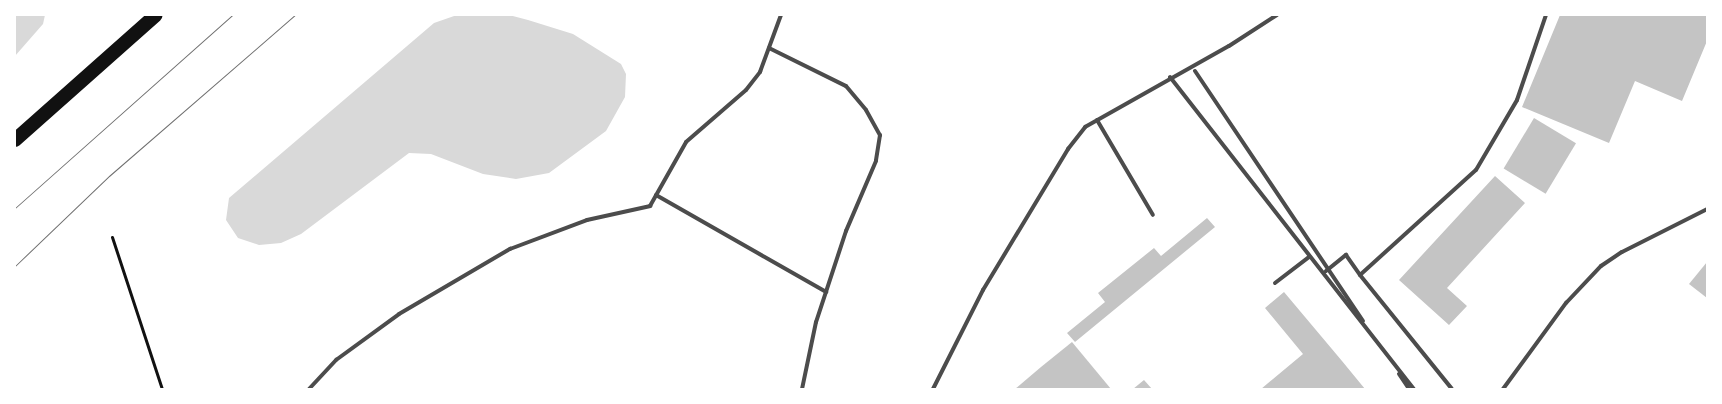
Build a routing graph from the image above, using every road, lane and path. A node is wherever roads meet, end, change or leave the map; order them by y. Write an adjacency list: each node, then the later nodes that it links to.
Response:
1 (156, 15): 9 (highway)
2 (781, 15): 5 (lane)
3 (1276, 15): 7 (lane)
4 (1546, 15): 16 (lane)
5 (769, 48): 10 (lane); 18 (lane)
6 (1195, 71): 23 (lane)
7 (1170, 77): 8 (lane); 14 (lane)
8 (1096, 120): 12 (lane); 22 (lane)
9 (15, 140)
10 (656, 195): 18 (lane); 20 (lane)
11 (1707, 209): 26 (lane)
12 (1153, 215)
13 (112, 236): 19 (path)
14 (1310, 257): 15 (lane); 17 (lane)
15 (1323, 274): 16 (lane); 24 (lane)
16 (1360, 276): 25 (lane)
17 (1274, 284)
18 (826, 292): 21 (lane)
19 (162, 389)
20 (309, 389)
21 (802, 389)
22 (933, 389)
23 (1409, 389)
24 (1414, 389)
25 (1452, 389)
26 (1503, 389)

